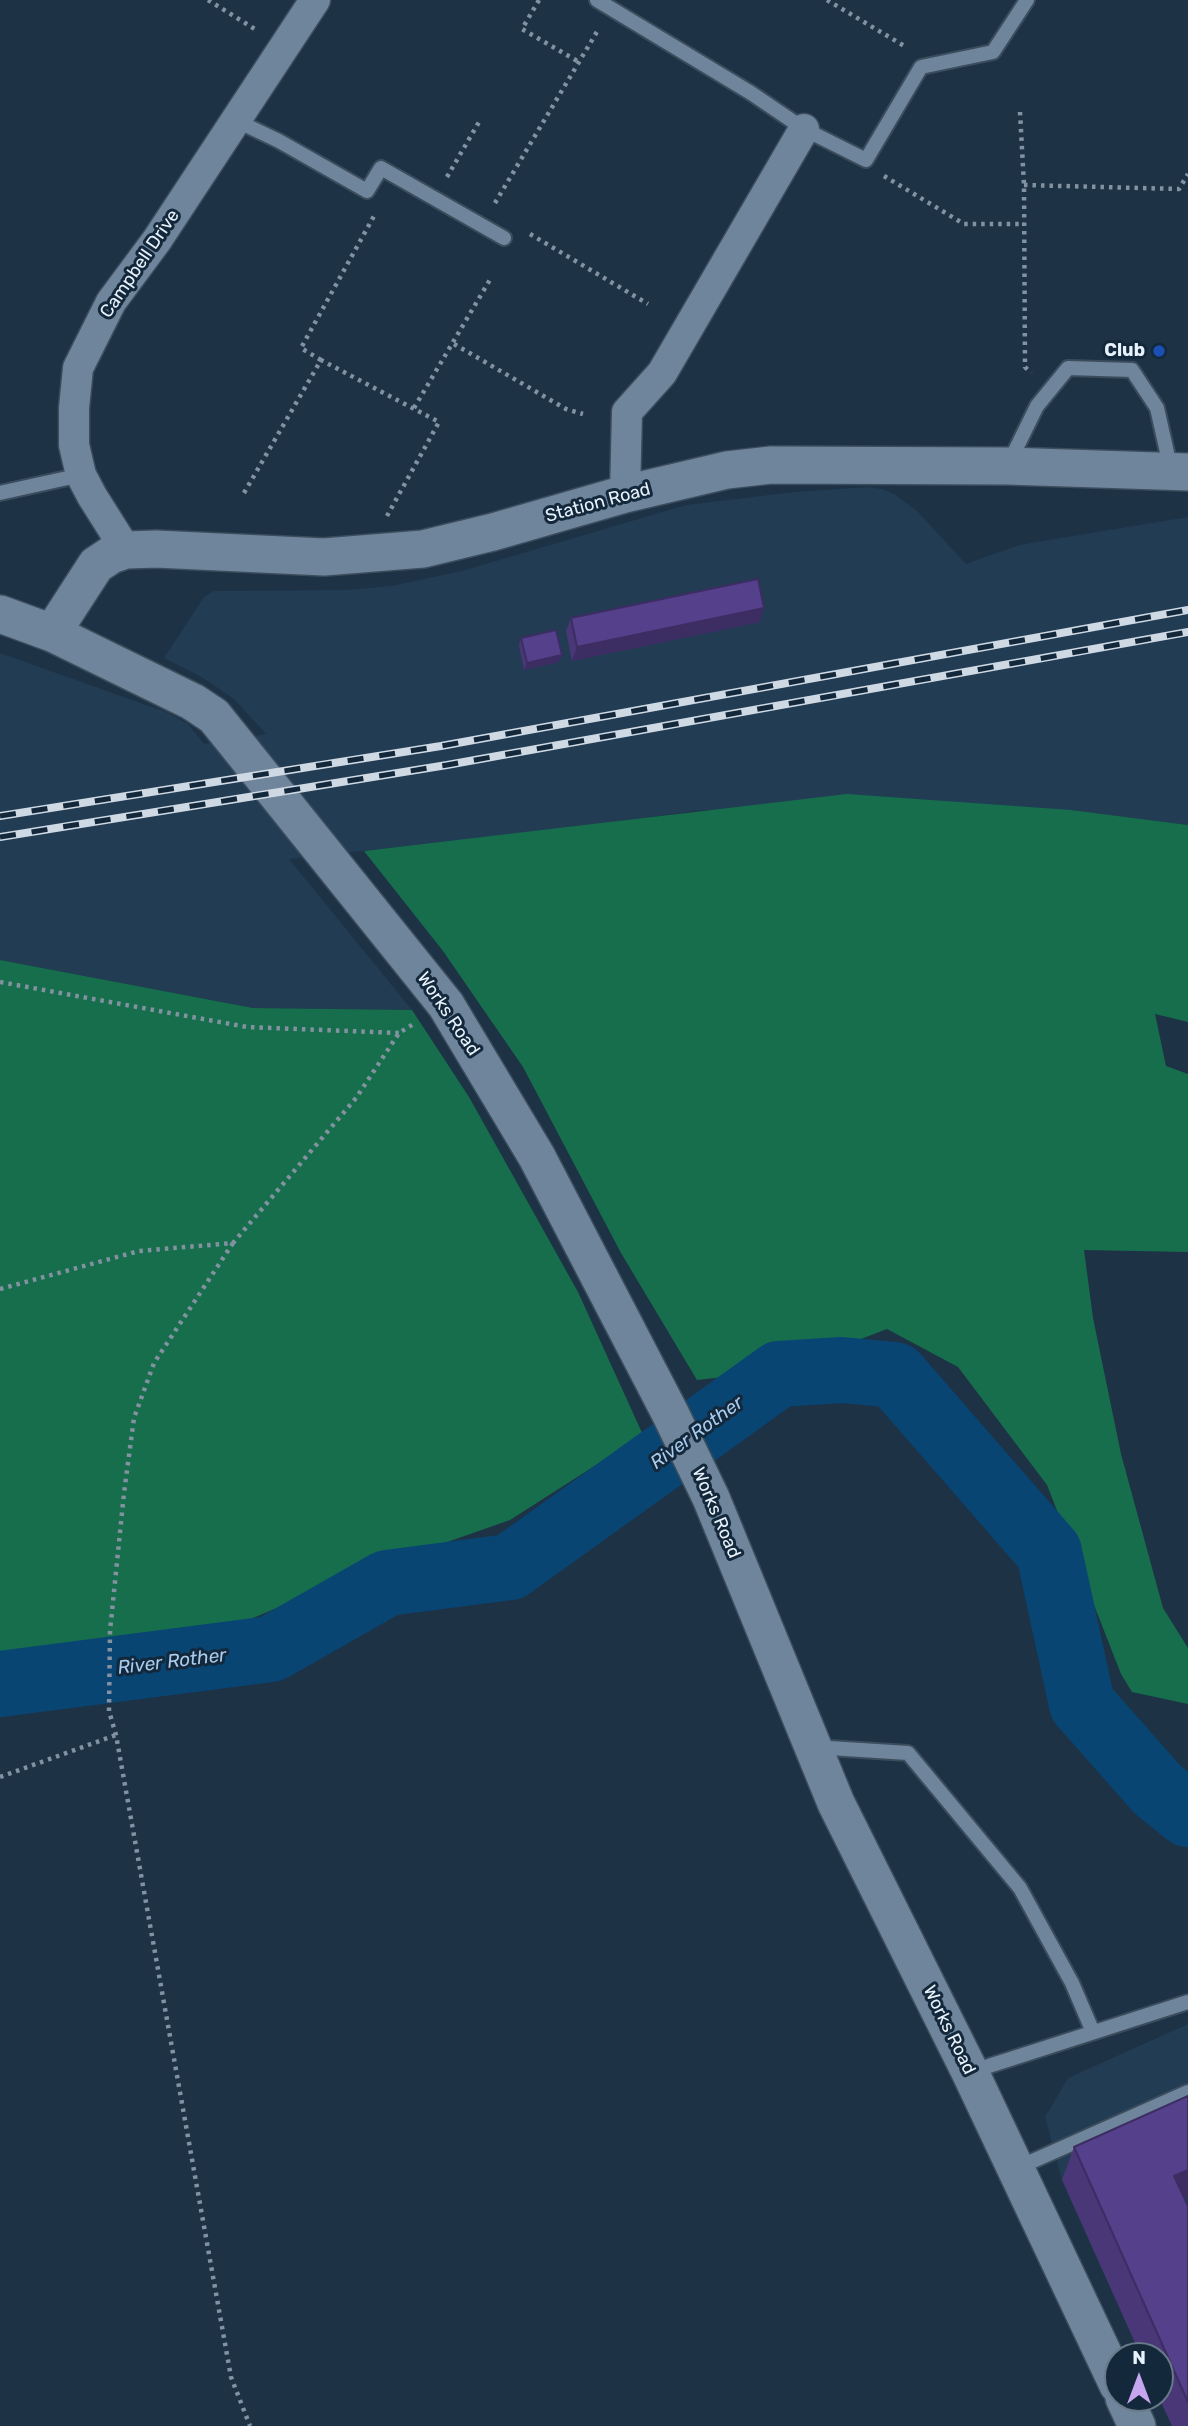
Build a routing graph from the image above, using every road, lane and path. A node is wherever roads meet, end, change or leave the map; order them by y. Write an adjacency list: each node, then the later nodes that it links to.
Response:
1 (208, 0): 8 (path)
2 (315, 0): 8 (street, Campbell Drive)
3 (540, 0): 9 (path)
4 (597, 0): 7 (lane)
5 (827, 0): 10 (path)
6 (1027, 0): 10 (lane)
7 (611, 8): 9 (path); 14 (lane)
8 (283, 46): 12 (street, Campbell Drive)
9 (579, 62): 20 (path)
10 (937, 64): 14 (lane)
11 (1020, 112): 19 (path)
12 (235, 120): 17 (lane); 33 (street, Campbell Drive)
13 (479, 122): 18 (path)
14 (804, 129): 36 (street)
15 (880, 174): 21 (path)
16 (1188, 174): 19 (path)
17 (396, 177): 23 (lane); 27 (path)
18 (443, 184)
19 (1024, 185): 21 (path)
20 (491, 211)
21 (1024, 224): 28 (path)
22 (520, 229): 25 (path)
23 (504, 238)
24 (491, 278): 26 (path)
25 (648, 304)
26 (454, 344): 29 (path); 30 (path)
27 (321, 360): 29 (path); 35 (path)
28 (1049, 392): 31 (lane); 32 (lane)
29 (414, 408): 37 (path)
30 (583, 414)
31 (1007, 466): 32 (street, Station Road); 36 (street, Station Road)
32 (1180, 472)
33 (81, 475): 34 (lane); 38 (street, Campbell Drive)
34 (0, 493)
35 (243, 493)
36 (625, 494): 38 (street, Station Road)
37 (387, 516)
38 (126, 550): 40 (street, Station Road)
39 (0, 614): 40 (street, Works Road)
40 (52, 634): 45 (street, Works Road)
41 (0, 982): 42 (path)
42 (233, 1243): 43 (path); 44 (path)
43 (0, 1289)
44 (116, 1735): 46 (path); 53 (path)
45 (813, 1746): 48 (lane); 49 (street, Works Road)
46 (0, 1777)
47 (1188, 2002): 48 (lane)
48 (1093, 2032): 49 (lane)
49 (970, 2072): 51 (street, Works Road)
50 (1188, 2092): 51 (lane)
51 (1016, 2169): 52 (street, Works Road)
52 (1104, 2355)
53 (250, 2426)

